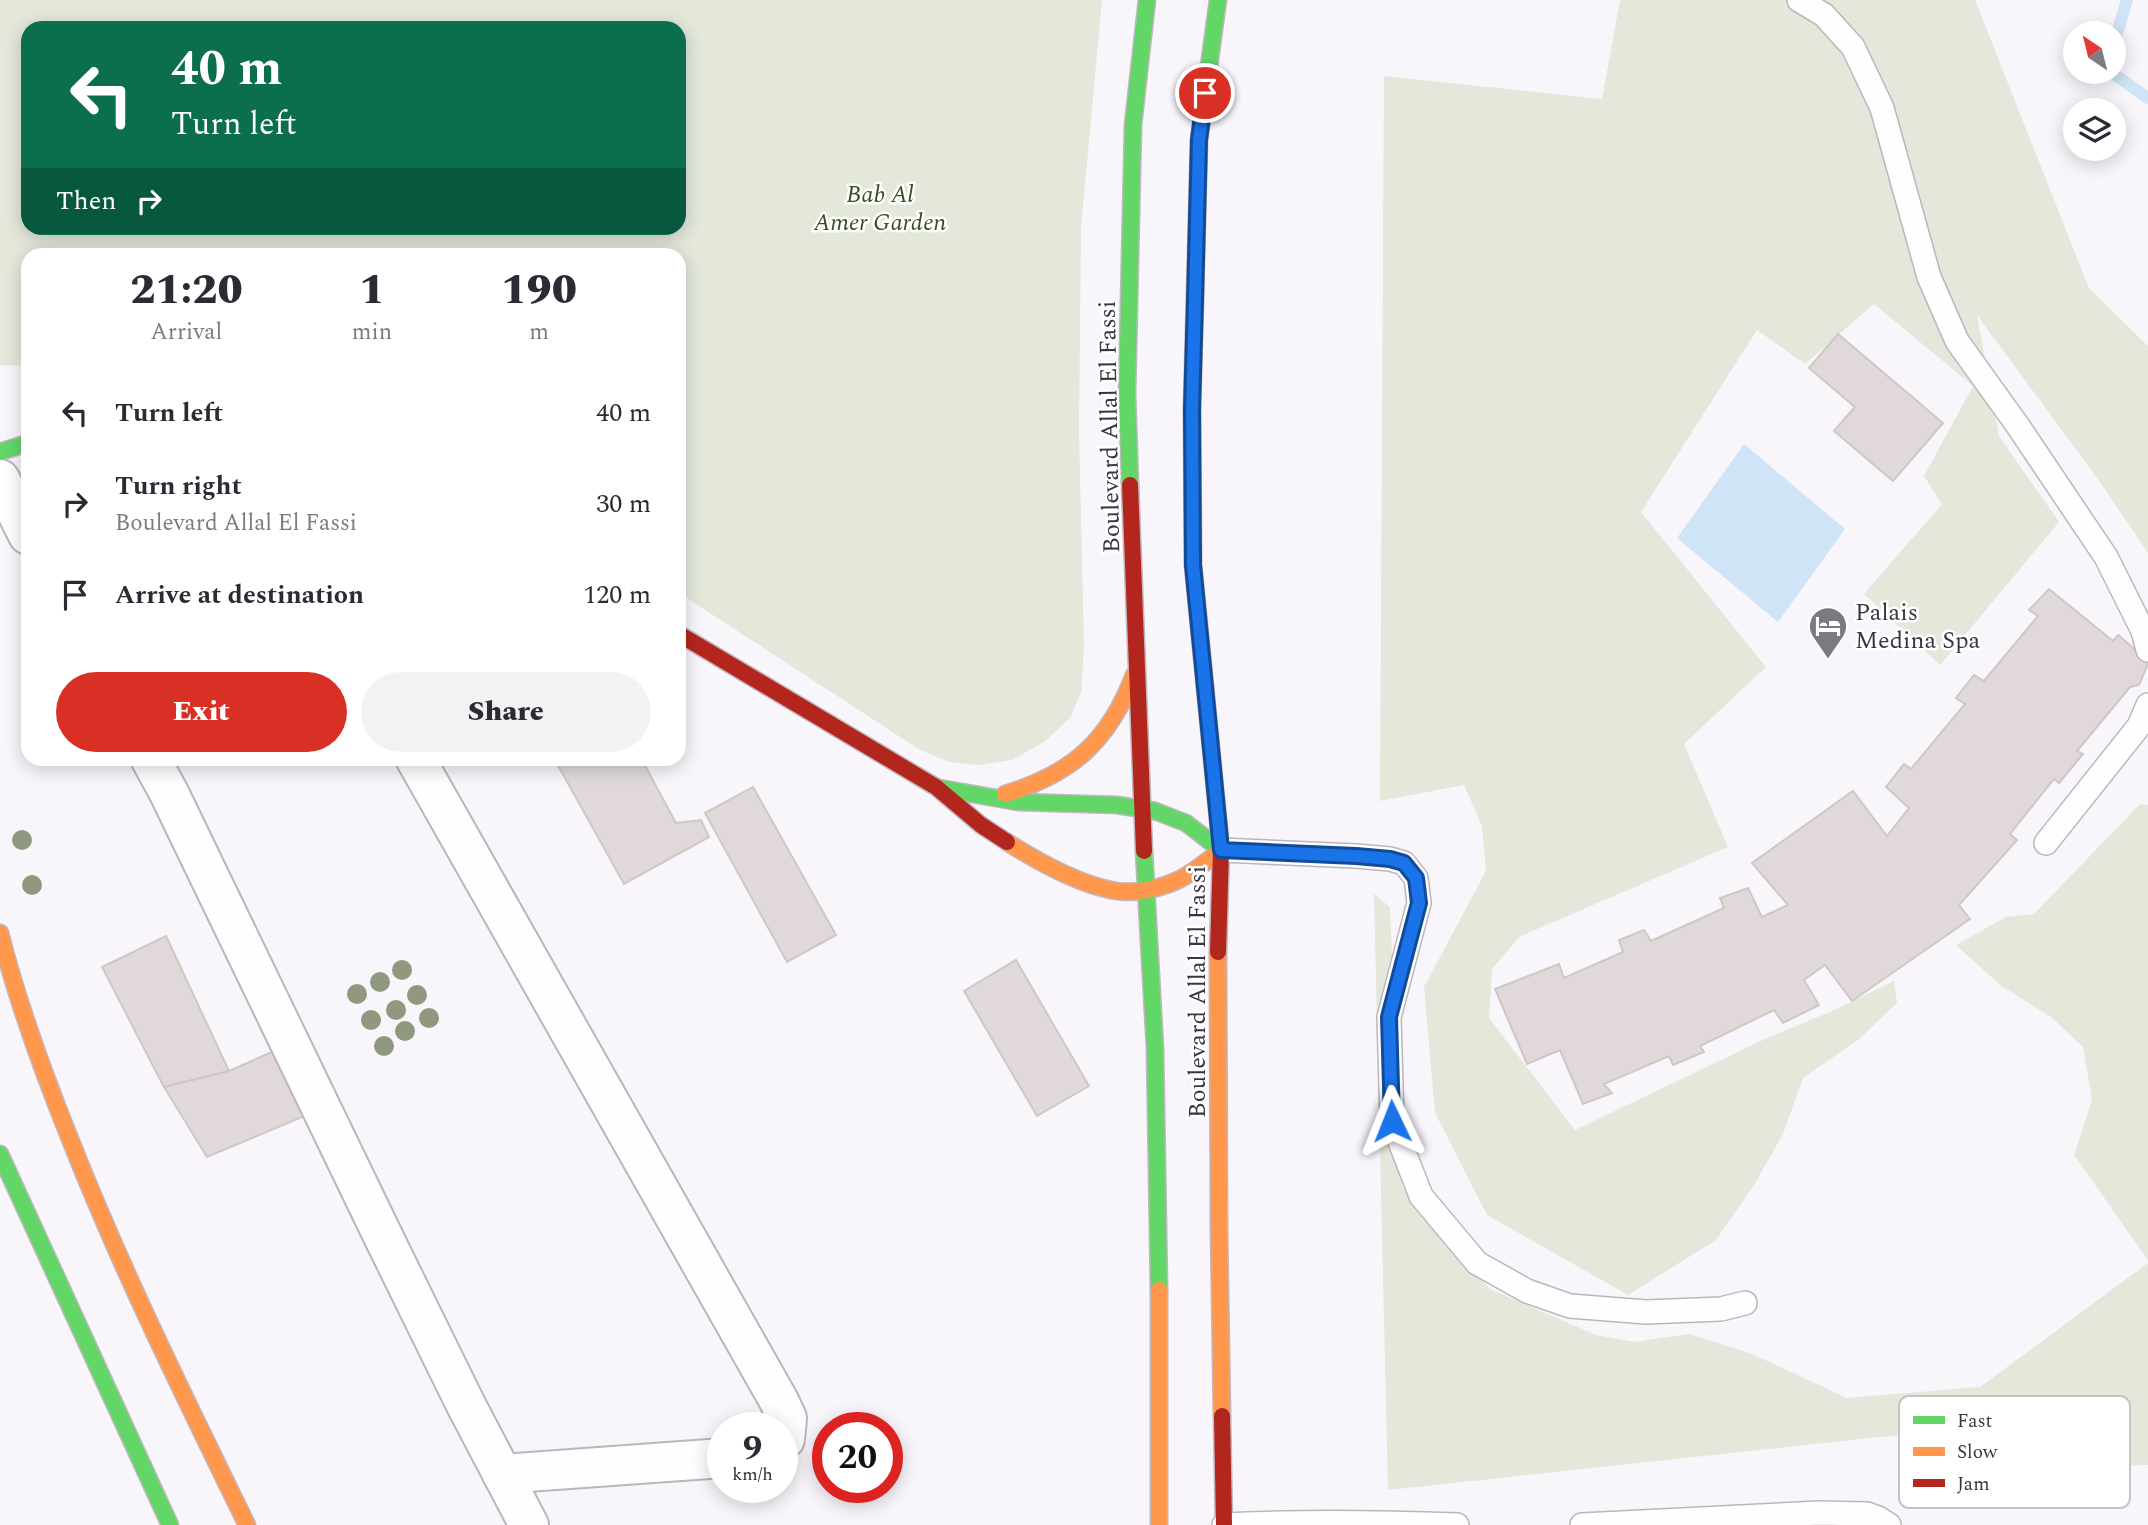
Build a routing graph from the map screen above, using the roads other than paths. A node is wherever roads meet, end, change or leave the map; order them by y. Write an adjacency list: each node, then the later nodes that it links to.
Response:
1 (1147, 0): 10 (main road, Boulevard Allal El Fassi)
2 (1218, 0): 18 (main road, Boulevard Allal El Fassi)
3 (1800, 0): 9 (lane)
4 (21, 445): 5 (main road)
5 (0, 452)
6 (0, 479): 7 (street)
7 (21, 521)
8 (686, 638): 14 (main road)
9 (2148, 650)
10 (1137, 663): 15 (main road); 16 (main road, Boulevard Allal El Fassi)
11 (2148, 705): 17 (lane)
12 (153, 766): 25 (street)
13 (419, 766): 23 (street)
14 (936, 787): 15 (main road); 19 (main road)
15 (993, 797): 16 (main road)
16 (1142, 808): 18 (main road); 19 (main road, Boulevard Allal El Fassi)
17 (2046, 843)
18 (1221, 850): 19 (main road); 22 (lane); 30 (main road, Boulevard Allal El Fassi)
19 (1145, 890): 29 (main road, Boulevard Allal El Fassi)
20 (0, 933): 27 (main road)
21 (0, 1154): 26 (main road)
22 (1745, 1303)
23 (784, 1412)
24 (707, 1459): 25 (street)
25 (502, 1474): 28 (street)
26 (170, 1525)
27 (247, 1525)
28 (529, 1525)
29 (1159, 1525)
30 (1224, 1525): 31 (lane)
31 (1457, 1525)
32 (1582, 1525): 33 (lane)
33 (1889, 1525)

